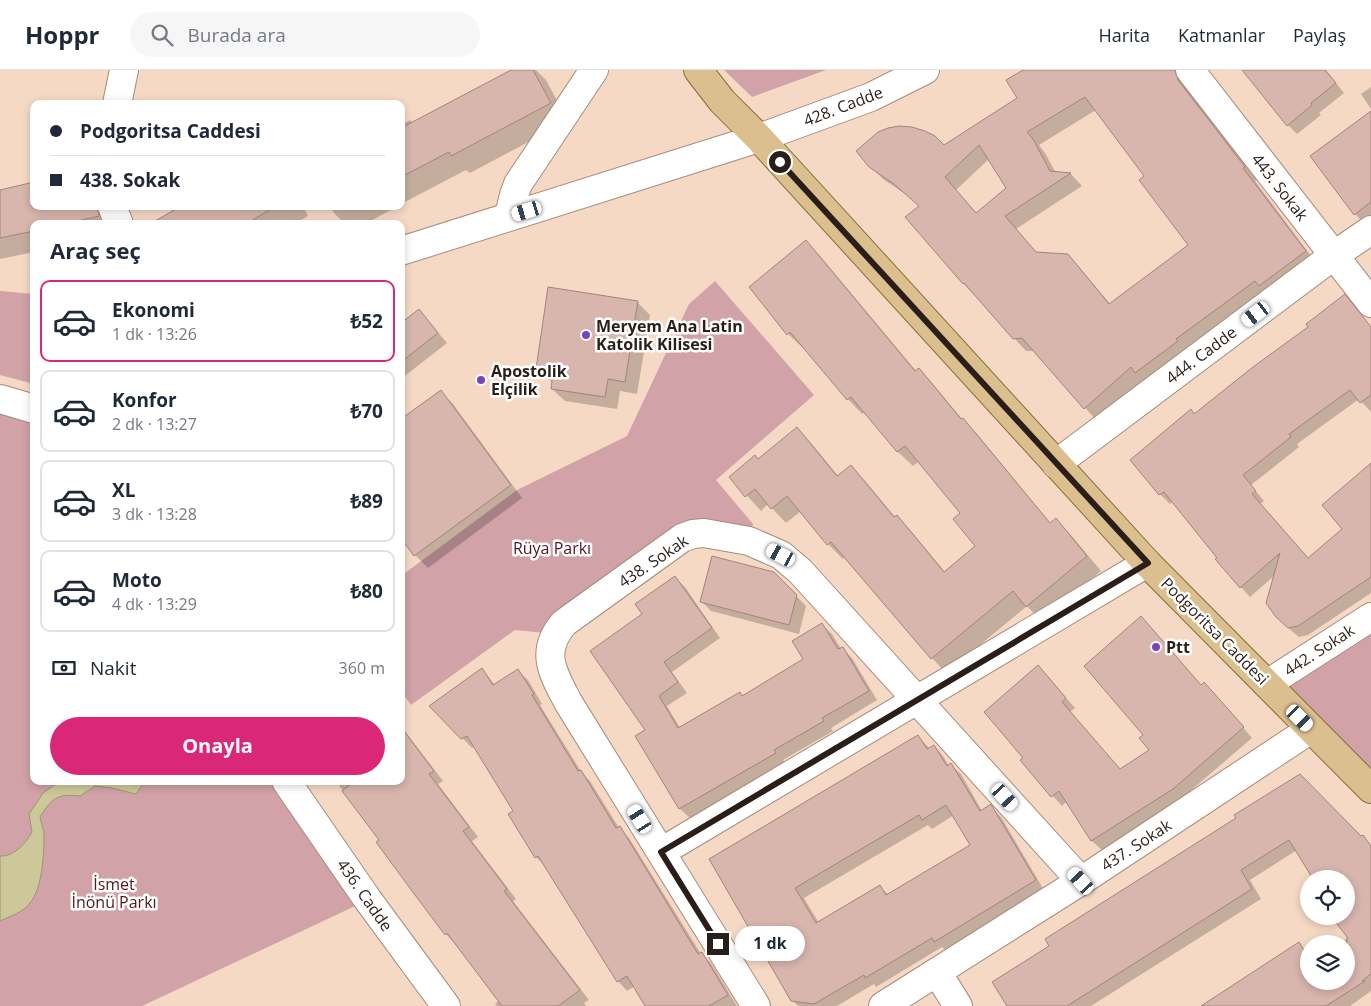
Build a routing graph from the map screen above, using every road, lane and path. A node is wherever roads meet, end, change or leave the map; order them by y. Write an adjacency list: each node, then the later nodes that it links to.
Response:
1 (124, 70): 6 (street)
2 (594, 70): 8 (street)
3 (698, 70): 7 (main road, Podgoritsa Caddesi)
4 (925, 70): 7 (street, 428. Cadde)
5 (1190, 70): 11 (street, 443. Sokak)
6 (118, 100)
7 (758, 138): 8 (street, 428. Cadde); 15 (main road, Podgoritsa Caddesi)
8 (509, 216): 10 (street, 428. Cadde)
9 (1371, 230): 11 (street, 444. Cadde)
10 (405, 249)
11 (1333, 256): 12 (street, 443. Sokak); 15 (street, 444. Cadde)
12 (1371, 303)
13 (0, 399): 14 (street)
14 (30, 408)
15 (1056, 464): 16 (main road, Podgoritsa Caddesi)
16 (1148, 563): 18 (main road, Podgoritsa Caddesi); 19 (street)
17 (1371, 617): 18 (street, 442. Sokak)
18 (1267, 684): 20 (main road, Podgoritsa Caddesi)
19 (917, 699): 23 (street); 23 (street, 438. Sokak); 24 (street, 438. Sokak)
20 (1312, 729): 22 (main road, Podgoritsa Caddesi); 24 (street, 437. Sokak)
21 (289, 785): 26 (street, 436. Cadde)
22 (1371, 789)
23 (661, 852): 27 (street, 438. Sokak)
24 (1081, 881): 25 (street, 437. Sokak)
25 (937, 972): 28 (street, 437. Sokak); 29 (street)
26 (446, 1006)
27 (756, 1006)
28 (882, 1006)
29 (958, 1006)

